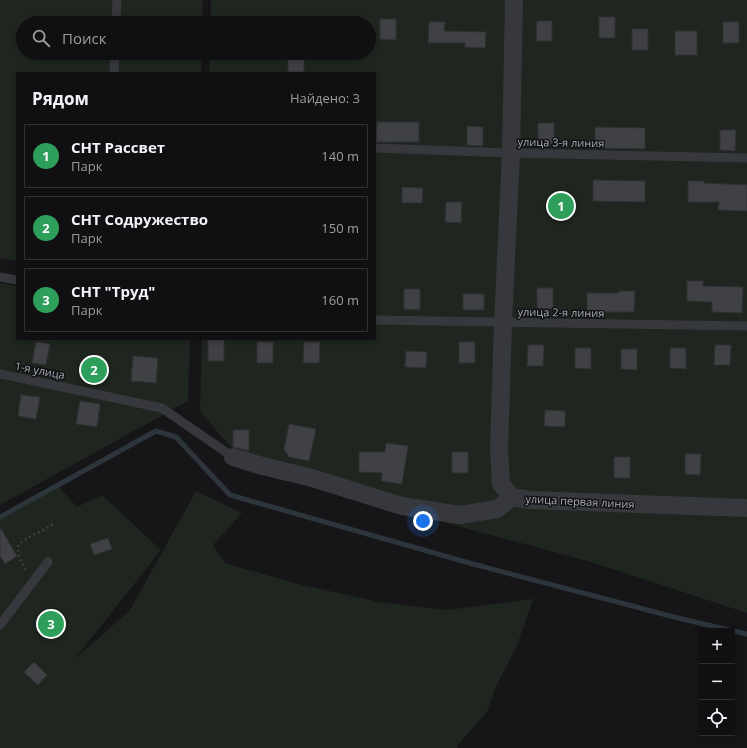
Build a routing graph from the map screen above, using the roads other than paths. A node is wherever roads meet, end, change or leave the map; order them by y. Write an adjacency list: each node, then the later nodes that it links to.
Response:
1 (117, 0): 3 (lane)
2 (514, 0): 7 (street)
3 (116, 16)
4 (115, 60): 5 (lane)
5 (114, 72)
6 (376, 148): 7 (lane, улица 3-я линия)
7 (511, 152): 8 (lane, улица 3-я линия); 12 (street)
8 (747, 158)
9 (0, 277): 10 (lane)
10 (16, 280)
11 (376, 320): 12 (lane, улица 2-я линия)
12 (503, 323): 13 (lane, улица 2-я линия); 16 (street)
13 (747, 326)
14 (0, 374): 15 (lane, 1-я улица)
15 (233, 457): 16 (street, улица первая линия)
16 (512, 497): 17 (street, улица первая линия)
17 (747, 508)
18 (48, 562): 19 (lane)
19 (0, 625)

